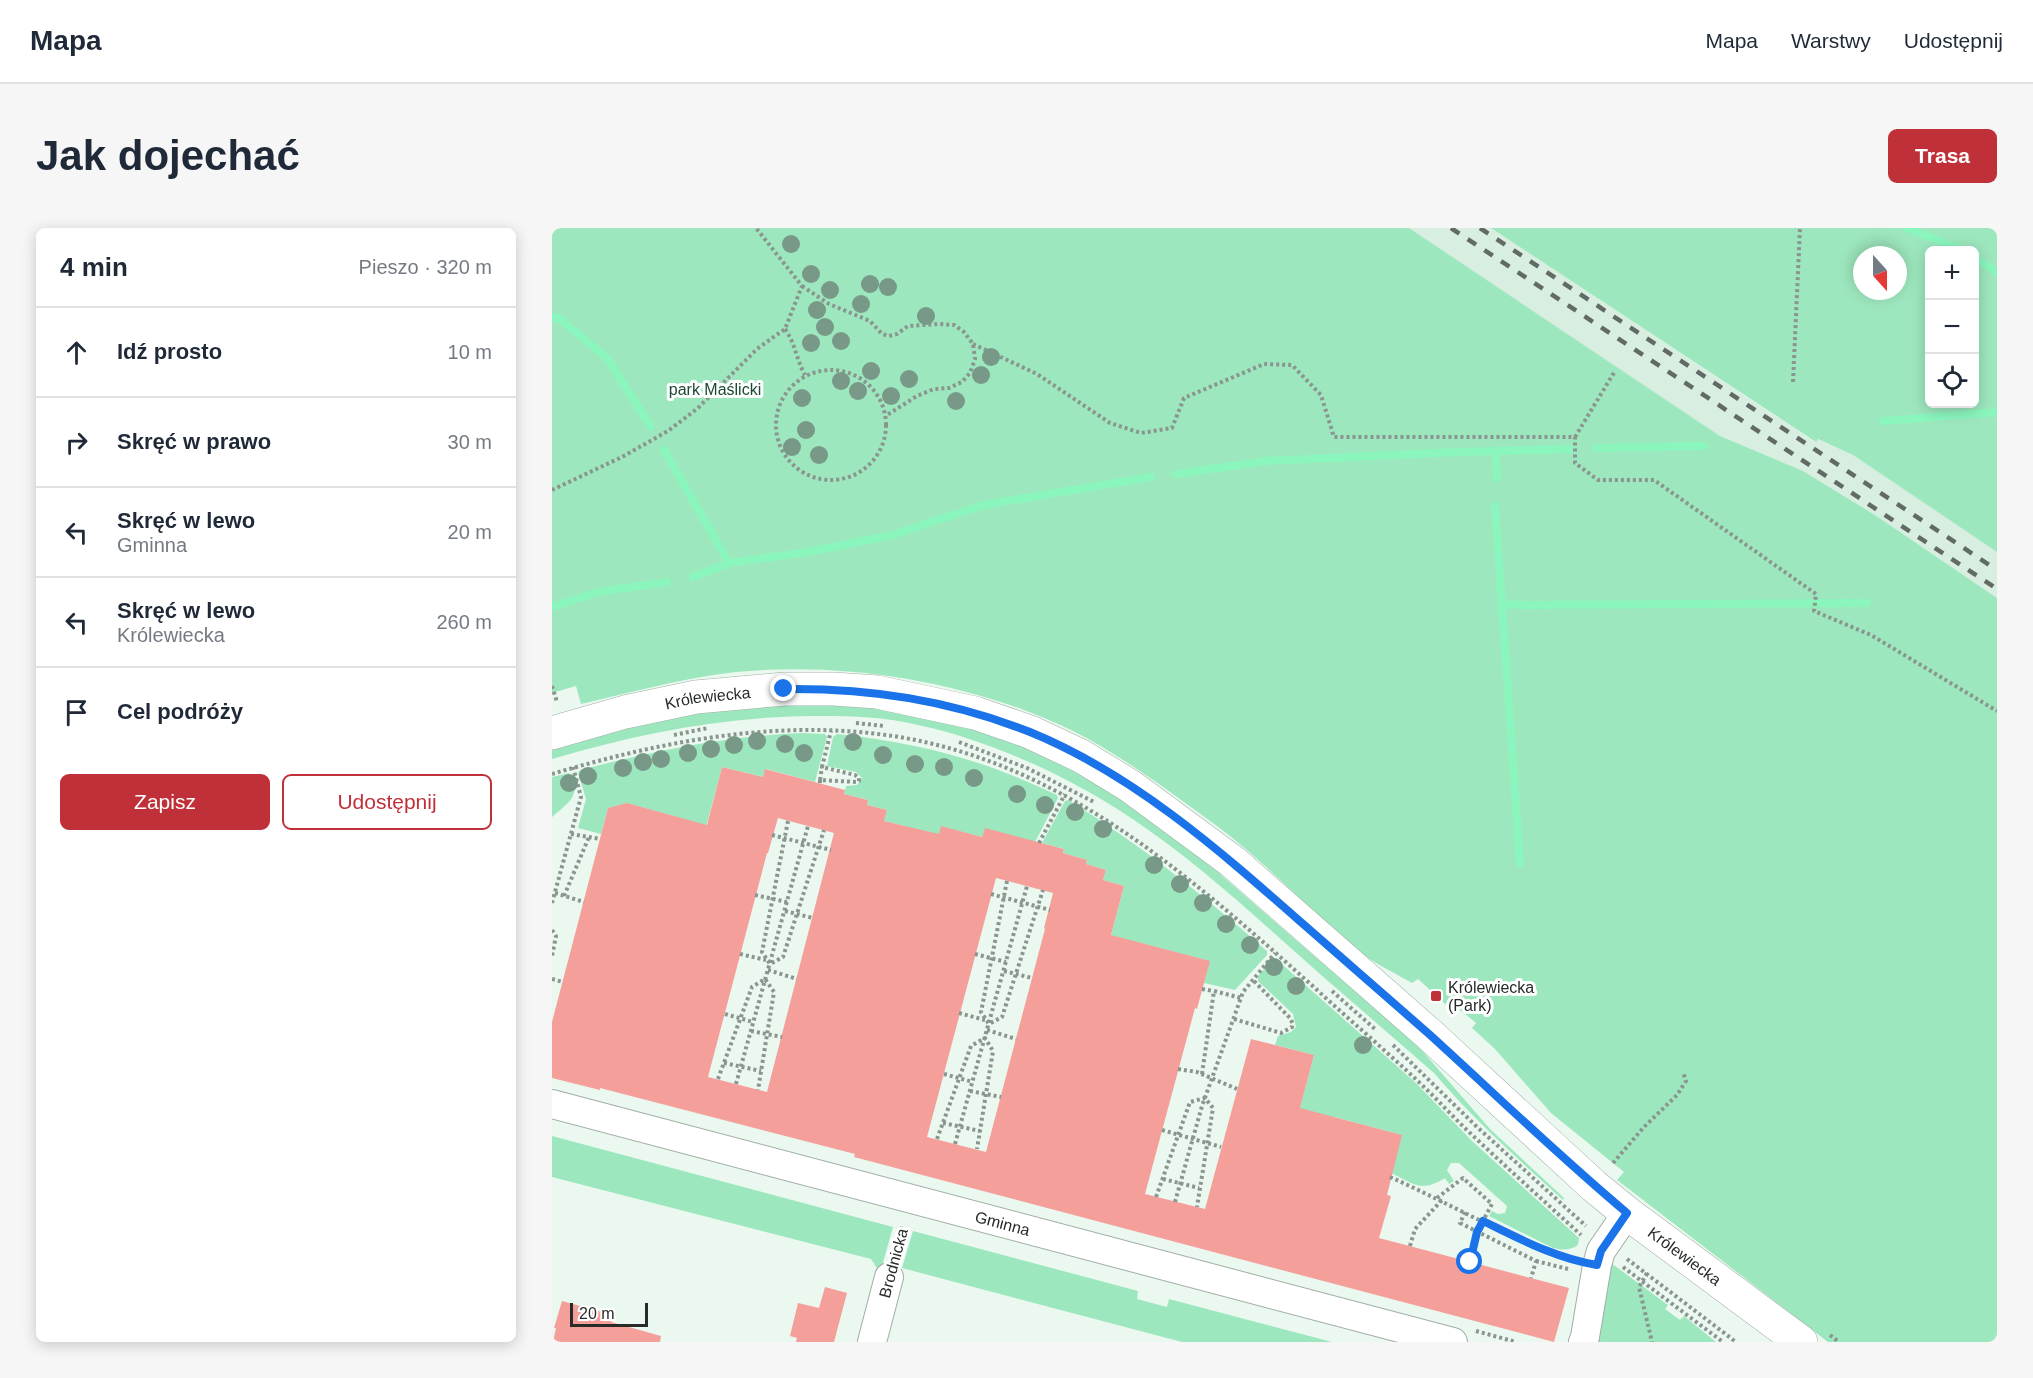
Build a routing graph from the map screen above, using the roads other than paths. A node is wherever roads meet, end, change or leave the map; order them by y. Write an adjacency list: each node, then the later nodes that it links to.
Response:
1 (552, 733): 3 (street, Królewiecka)
2 (552, 1104): 6 (street, Gminna)
3 (1627, 1213): 7 (street); 8 (street, Królewiecka)
4 (889, 1276): 5 (street, Brodnicka)
5 (872, 1342)
6 (1453, 1342)
7 (1583, 1342)
8 (1801, 1342)

